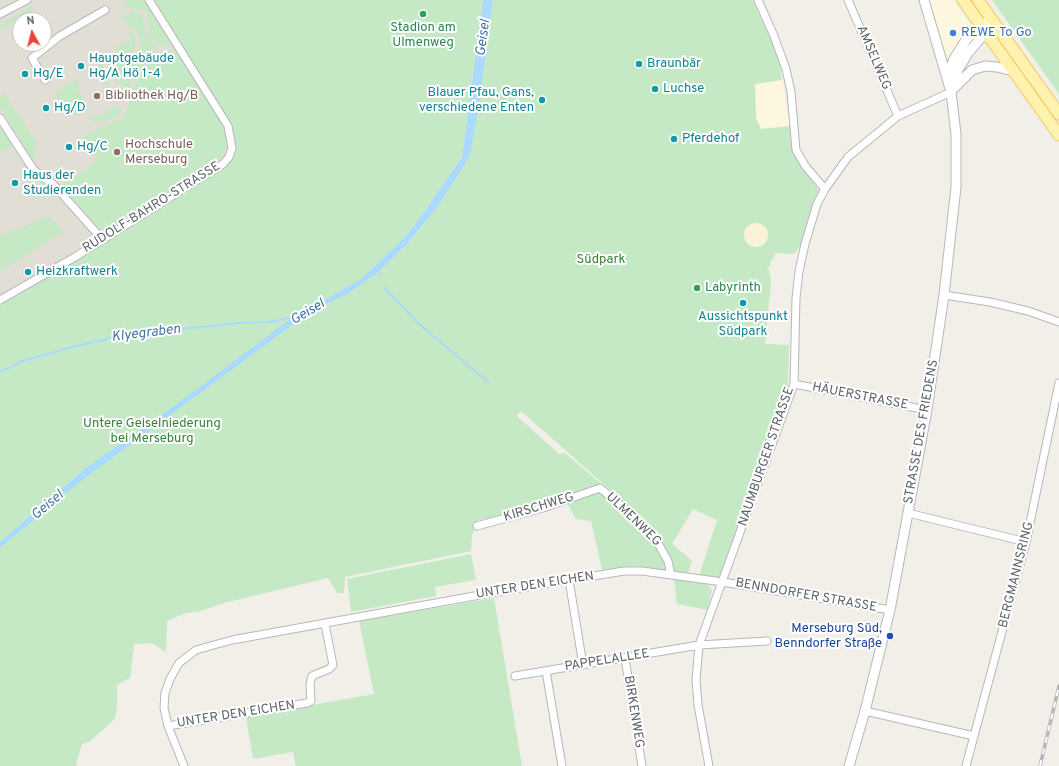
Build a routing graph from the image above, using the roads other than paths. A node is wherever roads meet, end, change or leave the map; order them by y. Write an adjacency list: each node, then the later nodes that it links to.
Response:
1 (27, 0): 8 (street)
2 (149, 0): 22 (street, RUDOLF-BAHRO-STRASSE)
3 (758, 0): 21 (street)
4 (848, 0): 18 (street, AMSELWEG)
5 (963, 0): 12 (main road)
6 (978, 0): 11 (main road)
7 (925, 2): 14 (street, STRASSE DES FRIEDENS)
8 (16, 3): 10 (street)
9 (105, 10): 15 (street)
10 (0, 14)
11 (993, 23): 12 (street, STRASSE DES FRIEDENS); 17 (main road)
12 (984, 29): 13 (main road); 14 (street, STRASSE DES FRIEDENS); 16 (street, STRASSE DES FRIEDENS)
13 (1013, 71): 16 (street); 20 (main road)
14 (947, 77): 16 (street, STRASSE DES FRIEDENS)
15 (45, 80)
16 (951, 92): 18 (street, NAUMBURGER STRASSE); 23 (street, STRASSE DES FRIEDENS)
17 (1059, 114)
18 (898, 116): 21 (street, NAUMBURGER STRASSE)
19 (1, 122): 22 (street)
20 (1059, 135)
21 (825, 189): 27 (street, NAUMBURGER STRASSE)
22 (102, 239): 24 (street, RUDOLF-BAHRO-STRASSE)
23 (944, 295): 25 (street); 28 (street, STRASSE DES FRIEDENS)
24 (0, 300)
25 (1059, 322)
26 (1059, 383): 32 (street, BERGMANNSRING)
27 (794, 384): 28 (street, HÄUERSTRASSE); 35 (street, NAUMBURGER STRASSE)
28 (927, 410): 30 (street, STRASSE DES FRIEDENS)
29 (600, 488): 31 (street, KIRSCHWEG); 33 (street, ULMENWEG)
30 (908, 513): 32 (street); 36 (street, STRASSE DES FRIEDENS)
31 (477, 526)
32 (1026, 542): 46 (street, BERGMANNSRING)
33 (671, 575): 34 (street, UNTER DEN EICHEN); 35 (street, UNTER DEN EICHEN)
34 (569, 580): 37 (street, UNTER DEN EICHEN); 41 (street)
35 (723, 582): 36 (street, BENNDORFER STRASSE); 39 (street, NAUMBURGER STRASSE)
36 (890, 610): 44 (street, STRASSE DES FRIEDENS)
37 (325, 624): 45 (street, UNTER DEN EICHEN); 45 (street, UNTER DEN EICHEN)
38 (767, 641): 39 (street)
39 (700, 646): 40 (street, PAPPELALLEE); 50 (street, NAUMBURGER STRASSE)
40 (625, 658): 41 (street, PAPPELALLEE); 49 (street, BIRKENWEG)
41 (583, 664): 42 (street, PAPPELALLEE)
42 (546, 671): 43 (street, PAPPELALLEE); 48 (street)
43 (515, 676)
44 (865, 711): 46 (street); 51 (street, STRASSE DES FRIEDENS)
45 (168, 726): 47 (street)
46 (974, 736): 52 (street, BERGMANNSRING)
47 (184, 766)
48 (562, 766)
49 (642, 766)
50 (708, 766)
51 (849, 766)
52 (966, 766)

